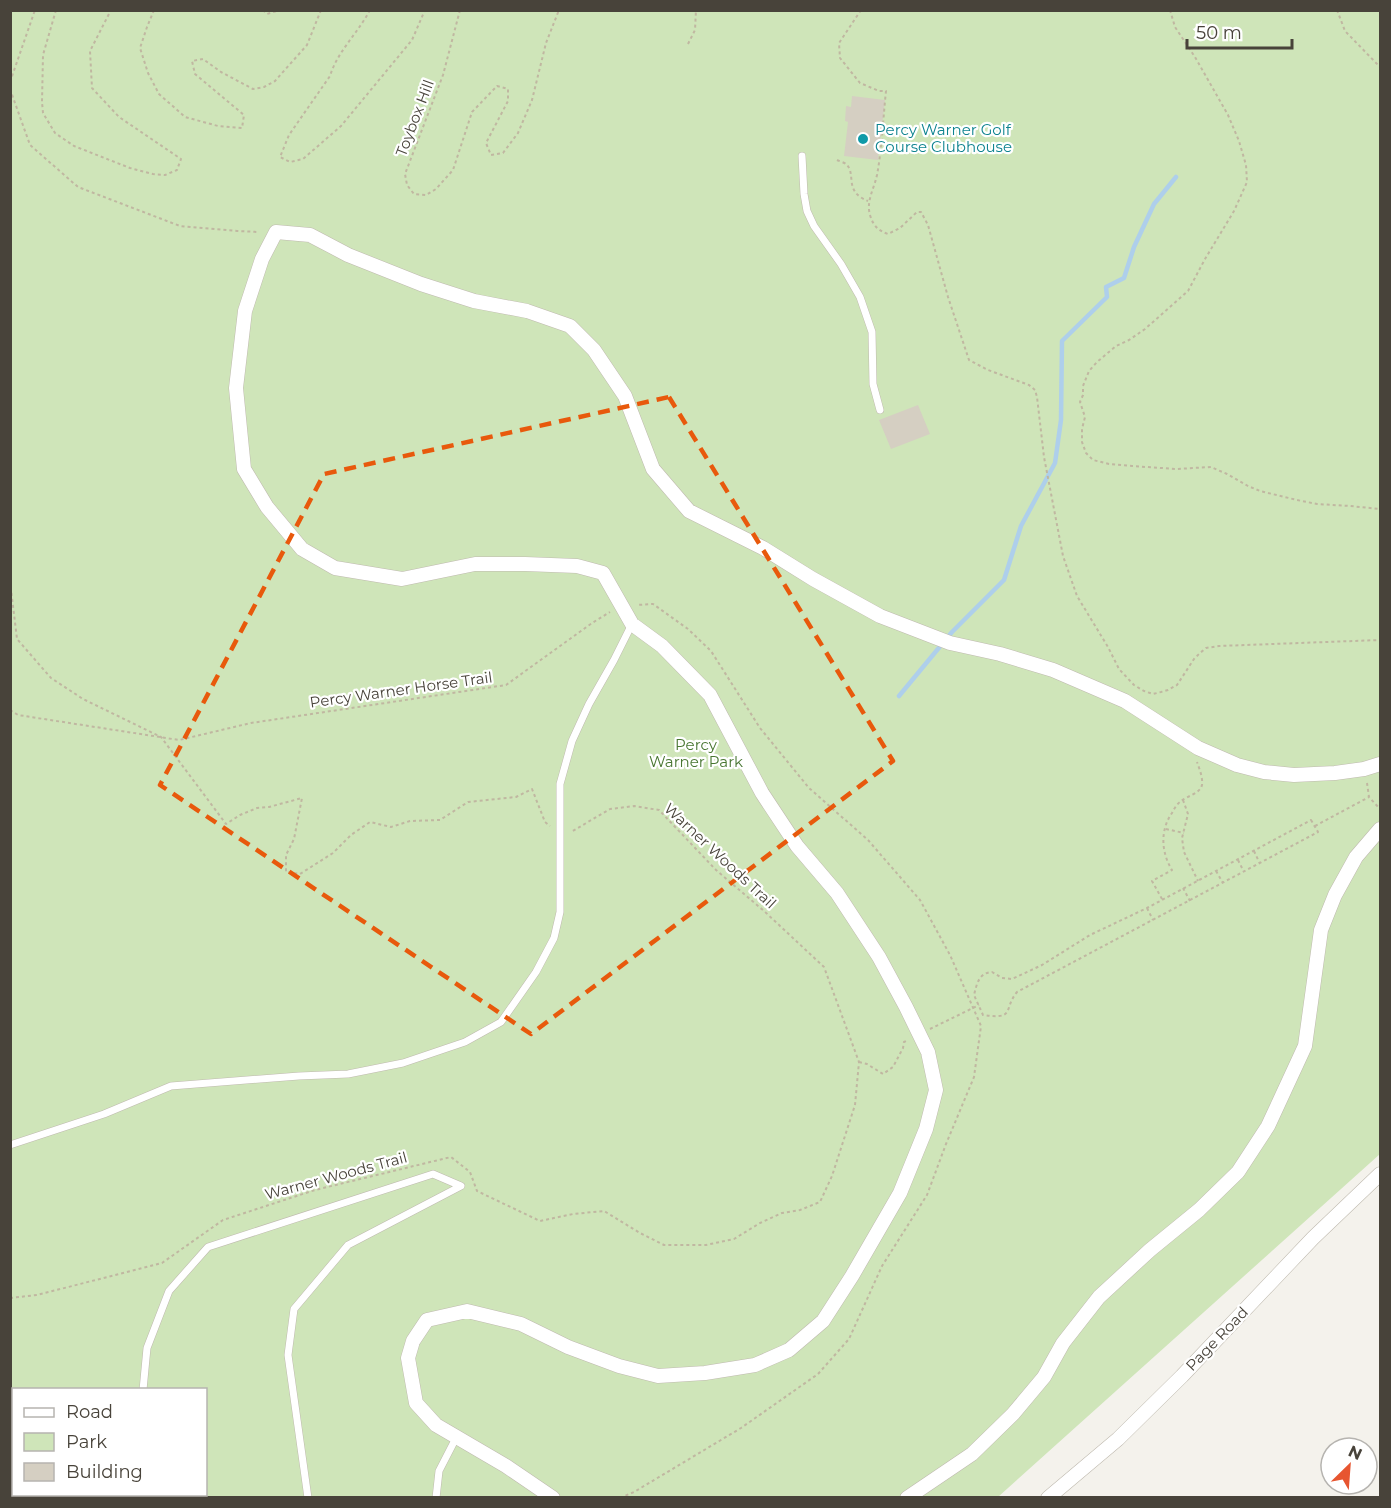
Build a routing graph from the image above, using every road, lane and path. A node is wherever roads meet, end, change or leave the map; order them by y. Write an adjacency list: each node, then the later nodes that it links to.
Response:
1 (35, 10): 18 (path)
2 (56, 10): 3 (path)
3 (111, 10)
4 (154, 10): 7 (path)
5 (263, 10): 6 (path)
6 (280, 10)
7 (321, 10)
8 (370, 10): 9 (path)
9 (425, 10)
10 (460, 10): 11 (path, Toybox Hill)
11 (559, 10)
12 (696, 10): 16 (path)
13 (861, 10): 22 (path)
14 (1170, 10): 25 (path)
15 (1337, 10): 17 (path)
16 (688, 44)
17 (1380, 67)
18 (10, 82)
19 (10, 89): 23 (path)
20 (802, 156): 24 (lane)
21 (837, 160): 22 (path)
22 (868, 201): 29 (path)
23 (276, 232): 27 (street); 32 (street)
24 (880, 410)
25 (1380, 509)
26 (10, 581): 31 (path)
27 (622, 605): 28 (street); 31 (path, Percy Warner Horse Trail); 56 (path, Percy Warner Horse Trail)
28 (632, 624): 42 (lane); 57 (street)
29 (1380, 640)
30 (10, 710): 31 (path, Percy Warner Horse Trail)
31 (161, 737): 42 (path)
32 (1189, 742): 34 (street); 36 (path)
33 (1380, 764): 34 (street)
34 (1364, 769): 35 (path)
35 (1369, 797): 37 (path); 38 (path)
36 (1183, 800): 39 (path); 41 (path)
37 (1380, 809)
38 (1315, 826): 43 (path); 45 (path)
39 (1164, 828): 41 (path); 51 (path)
40 (1380, 829): 68 (street)
41 (1184, 832): 48 (path)
42 (560, 833): 58 (path, Warner Woods Trail); 59 (lane)
43 (1254, 851): 44 (path); 45 (path)
44 (1238, 860): 46 (path); 47 (path)
45 (1260, 864): 47 (path)
46 (1216, 871): 48 (path); 49 (path)
47 (1244, 872): 49 (path)
48 (1198, 881): 50 (path)
49 (1223, 883): 52 (path)
50 (1183, 888): 51 (path); 52 (path)
51 (1162, 899): 53 (path)
52 (1190, 901): 54 (path)
53 (1147, 908): 54 (path); 55 (path)
54 (1153, 920): 55 (path)
55 (979, 1005): 56 (path)
56 (973, 1008): 57 (path); 67 (path, Percy Warner Horse Trail)
57 (920, 1034): 58 (path); 63 (street)
58 (859, 1062): 61 (path, Warner Woods Trail)
59 (10, 1145)
60 (1380, 1174): 69 (street, Page Road)
61 (10, 1298)
62 (142, 1388): 64 (lane)
63 (456, 1438): 65 (lane); 66 (street)
64 (308, 1497)
65 (436, 1497)
66 (553, 1497)
67 (620, 1497)
68 (907, 1497)
69 (1048, 1497)

